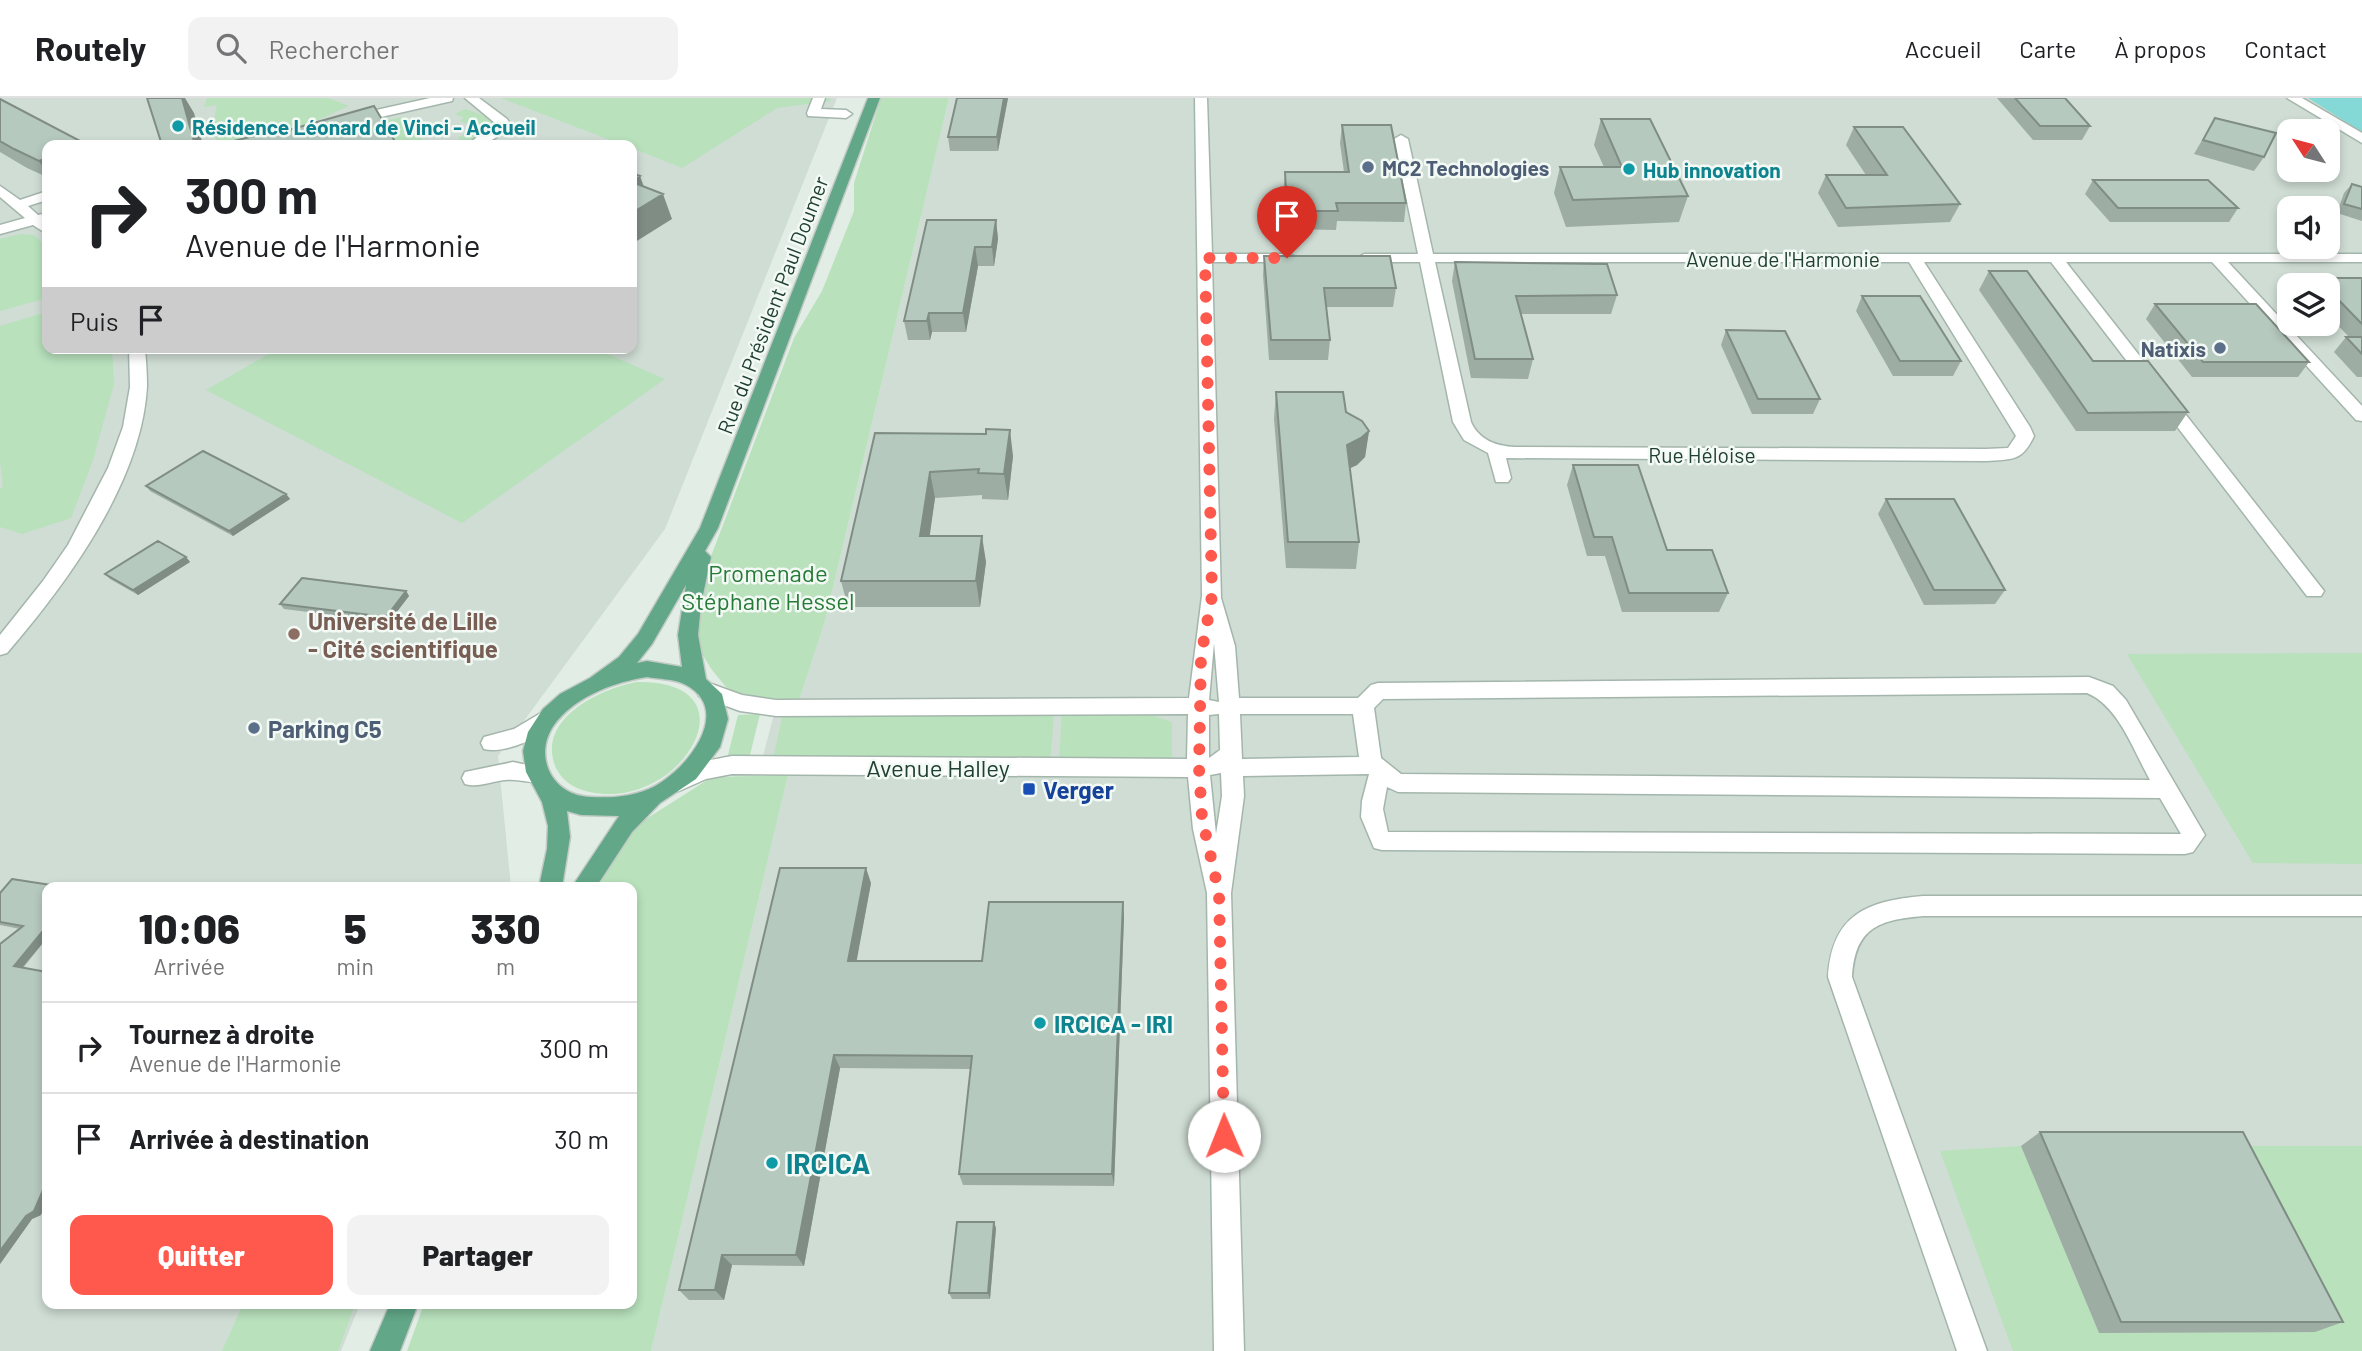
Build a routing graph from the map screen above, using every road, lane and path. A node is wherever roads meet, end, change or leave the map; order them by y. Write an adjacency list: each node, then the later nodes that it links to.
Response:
1 (447, 98): 8 (street)
2 (471, 98): 11 (street)
3 (819, 98): 7 (street)
4 (874, 98): 29 (main road, Rue du Président Paul Doumer)
5 (1201, 98): 17 (street)
6 (2293, 98): 10 (street)
7 (846, 114)
8 (334, 124)
9 (1401, 139): 20 (street, Rue Héloise)
10 (2362, 139)
11 (482, 140)
12 (0, 180): 14 (street)
13 (0, 190): 14 (street)
14 (33, 199)
15 (42, 220): 16 (street)
16 (0, 230)
17 (1205, 258): 18 (street); 31 (street)
18 (1301, 258)
19 (1343, 258): 20 (street, Avenue de l'Harmonie)
20 (1427, 258): 21 (street, Avenue de l'Harmonie); 27 (street, Rue Héloise)
21 (1914, 258): 22 (street, Avenue de l'Harmonie); 27 (street, Rue Héloise)
22 (2055, 258): 23 (street, Avenue de l'Harmonie); 30 (street)
23 (2216, 258): 24 (street, Avenue de l'Harmonie); 26 (street)
24 (2362, 258)
25 (138, 354): 32 (street)
26 (2362, 416)
27 (1496, 450): 28 (street)
28 (1502, 478)
29 (709, 528): 33 (main road, Rue du Président Paul Doumer); 34 (main road, Rue du Président Paul Doumer)
30 (2314, 591)
31 (1212, 596): 35 (street); 38 (street)
32 (0, 648)
33 (599, 680): 34 (main road); 37 (main road)
34 (702, 686): 35 (street); 45 (main road)
35 (1200, 706): 38 (street); 41 (street)
36 (1363, 706): 38 (street); 42 (street); 46 (street)
37 (552, 713): 39 (street); 44 (main road)
38 (1230, 714): 40 (street)
39 (492, 743)
40 (1231, 761): 41 (street, Avenue Halley); 42 (street); 50 (street)
41 (1199, 768): 45 (street, Avenue Halley); 50 (street)
42 (1376, 770): 46 (street); 46 (street)
43 (473, 778): 44 (street)
44 (543, 782): 47 (main road); 48 (main road)
45 (680, 782): 47 (main road)
46 (2166, 789)
47 (657, 796): 49 (main road)
48 (551, 882)
49 (587, 882)
50 (1219, 893): 54 (street)
51 (2362, 906): 55 (street)
52 (402, 1309): 53 (main road)
53 (385, 1351)
54 (1228, 1351)
55 (1972, 1351)

